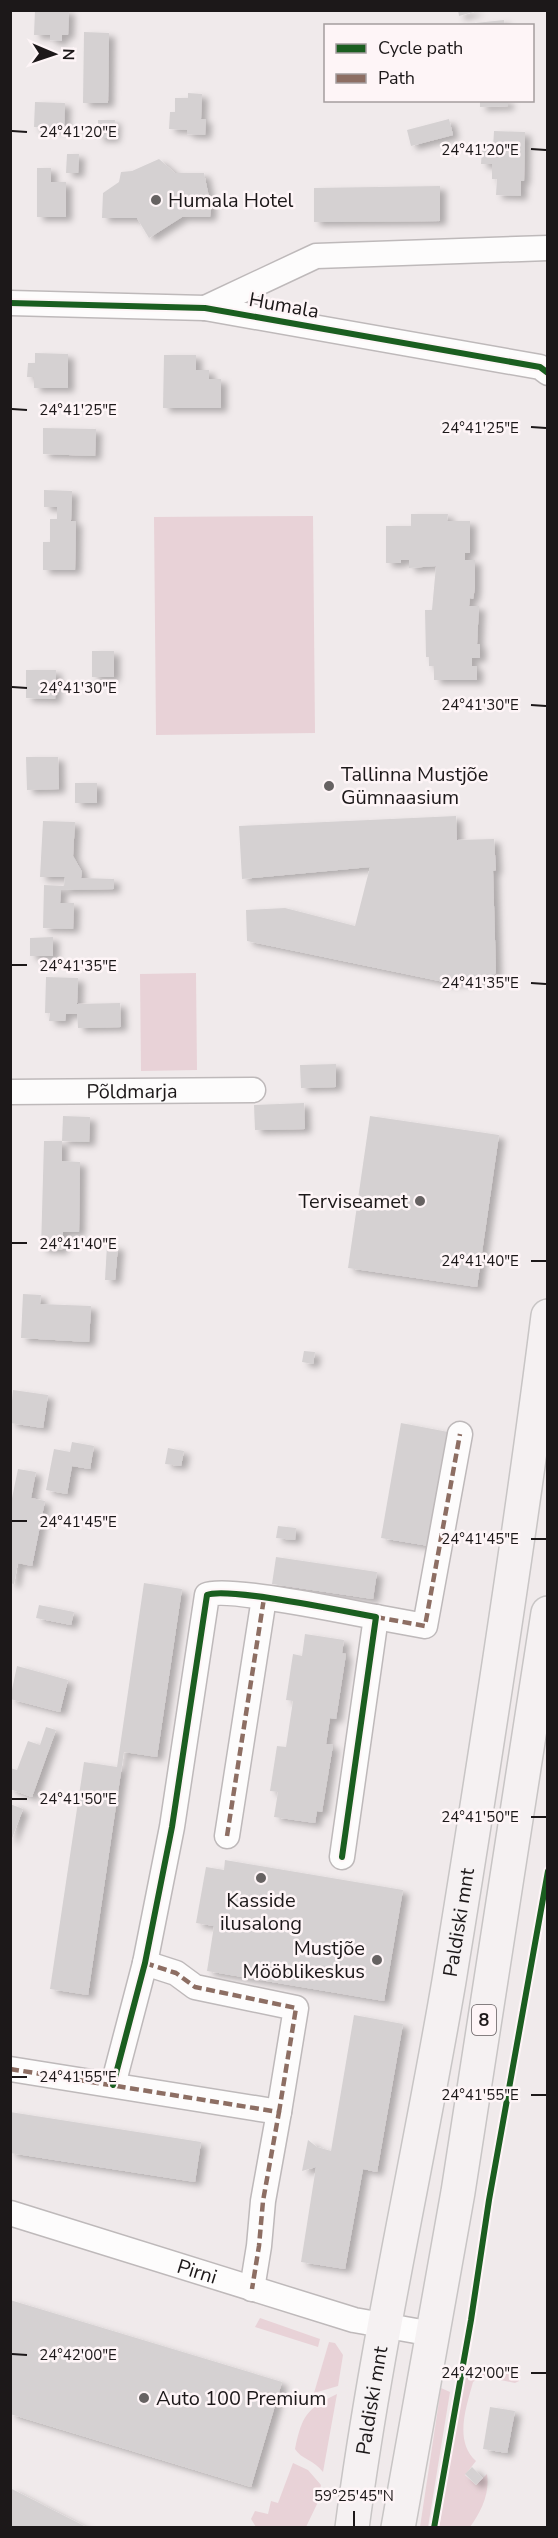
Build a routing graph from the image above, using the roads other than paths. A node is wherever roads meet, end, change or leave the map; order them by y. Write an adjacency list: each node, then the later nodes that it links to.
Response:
1 (548, 248): 3 (street)
2 (10, 303): 3 (street, Humala)
3 (205, 308): 4 (street, Humala)
4 (548, 373)
5 (254, 1090): 6 (street, Põldmarja)
6 (10, 1092)
7 (548, 1316): 20 (main road, Paldiski mnt / 8)
8 (460, 1434): 11 (street)
9 (264, 1598): 11 (street); 12 (street); 14 (street)
10 (548, 1613): 21 (main road, Paldiski mnt / 8)
11 (376, 1617): 13 (street)
12 (227, 1836)
13 (342, 1857)
14 (145, 1963): 16 (street); 17 (street)
15 (10, 2068): 16 (street)
16 (113, 2085): 17 (street)
17 (279, 2112): 19 (street)
18 (10, 2213): 19 (street, Pirni)
19 (252, 2289): 20 (street, Pirni)
20 (385, 2324): 21 (street, Pirni); 22 (main road, Paldiski mnt / 8)
21 (433, 2334): 23 (main road, Paldiski mnt / 8)
22 (352, 2528)
23 (398, 2528)

